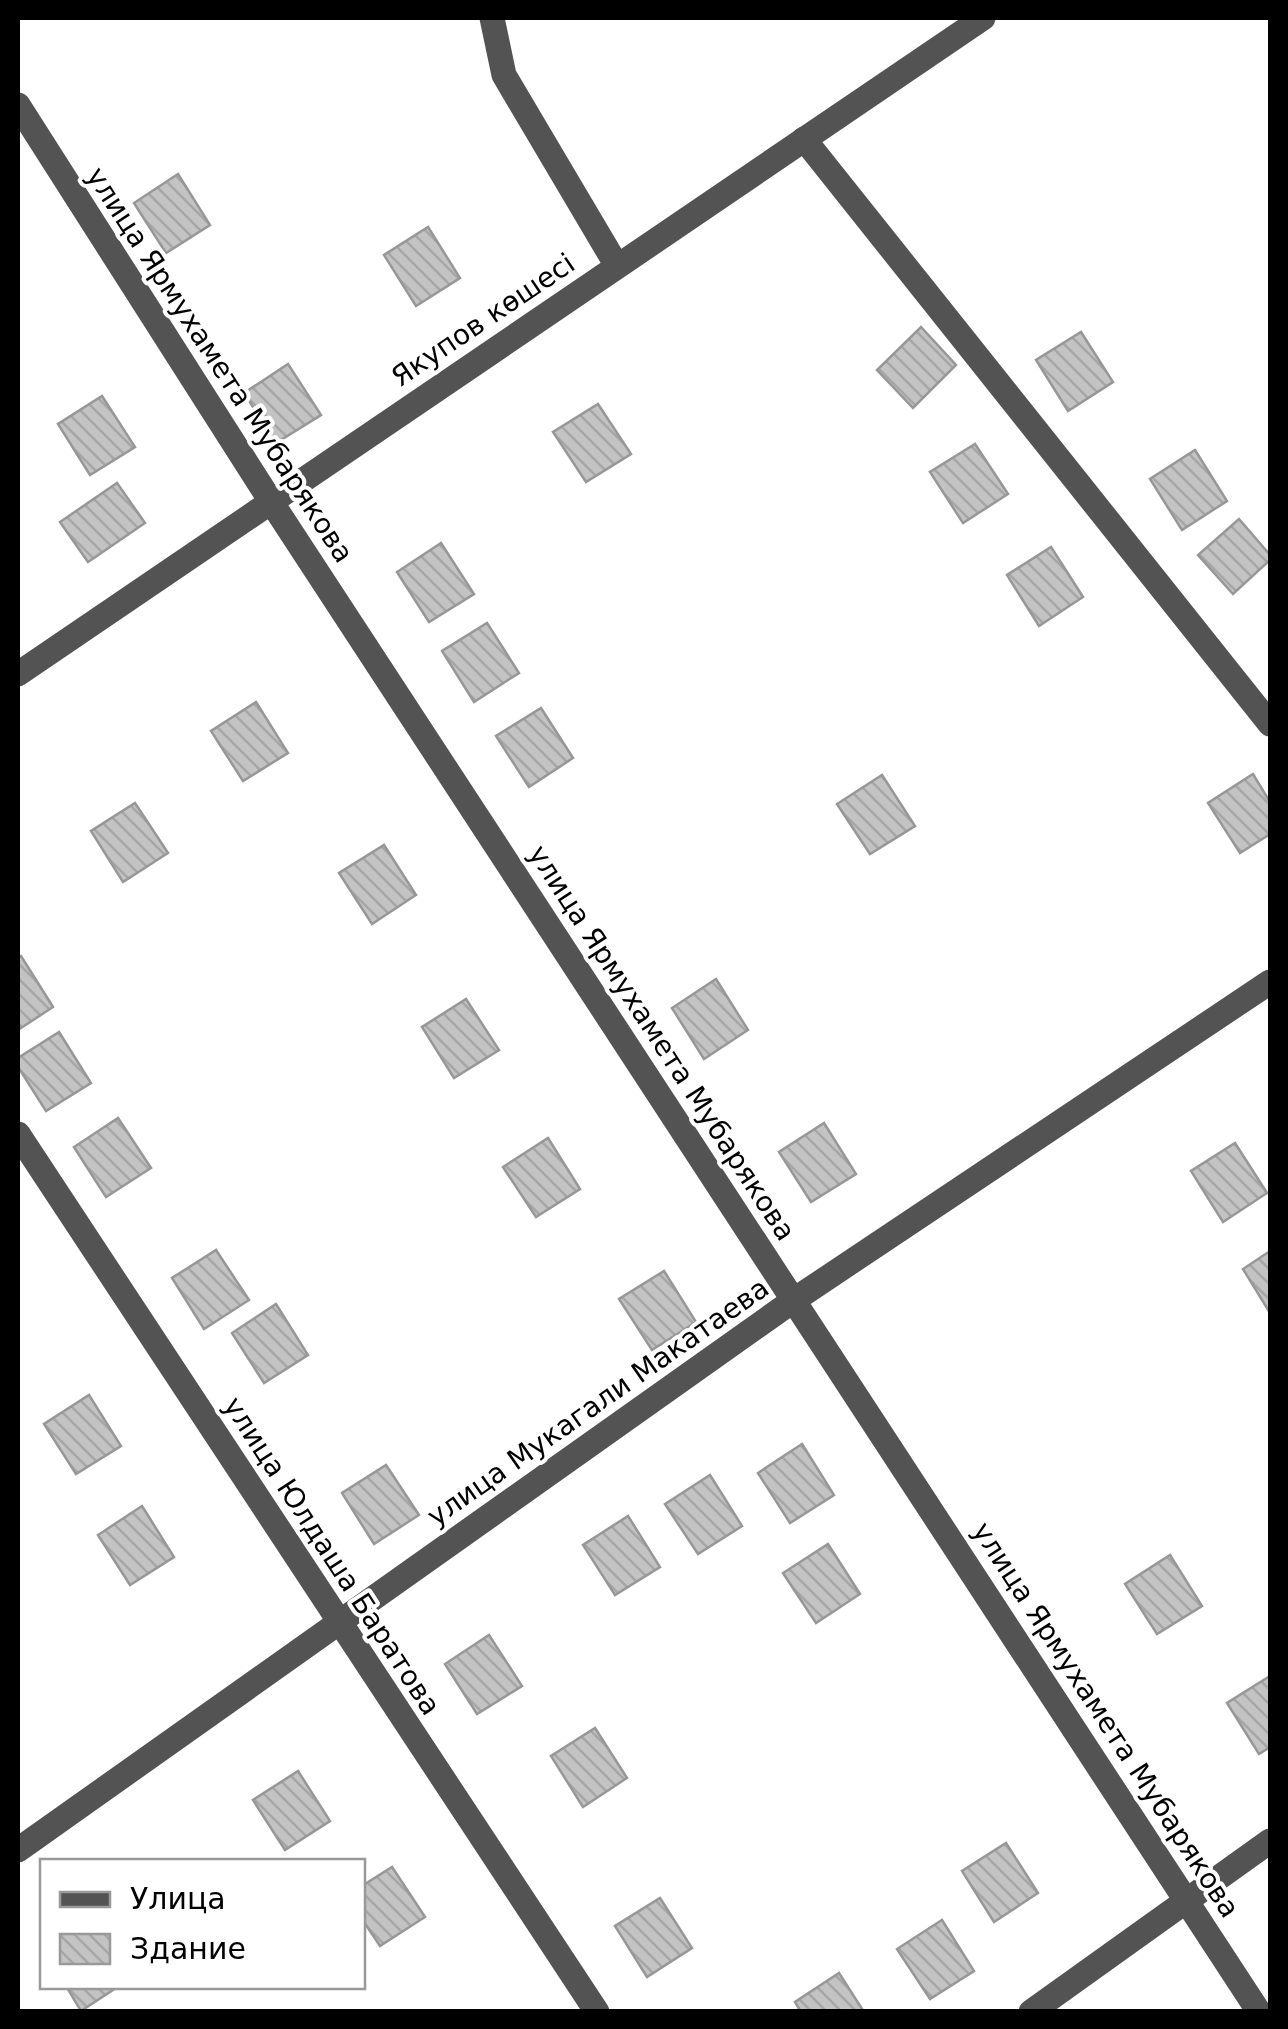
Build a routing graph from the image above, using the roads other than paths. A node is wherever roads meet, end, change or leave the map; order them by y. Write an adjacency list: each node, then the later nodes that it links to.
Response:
1 (492, 18): 5 (street)
2 (983, 18): 4 (street, Якупов көшесі)
3 (18, 105): 6 (street, улица Ярмухамета Мубарякова)
4 (804, 139): 5 (street, Якупов көшесі); 8 (street)
5 (617, 266): 6 (street, Якупов көшесі)
6 (270, 500): 7 (street, Якупов көшесі); 11 (street, улица Ярмухамета Мубарякова)
7 (18, 674)
8 (1270, 724)
9 (1270, 982): 11 (street, улица Мукагали Макатаева)
10 (18, 1134): 12 (street, улица Юлдаша Баратова)
11 (794, 1300): 12 (street, улица Мукагали Макатаева); 15 (street, улица Ярмухамета Мубарякова)
12 (339, 1622): 14 (street, улица Мукагали Макатаева); 16 (street, улица Юлдаша Баратова)
13 (1270, 1841): 15 (street)
14 (18, 1850)
15 (1188, 1901): 17 (street); 18 (street, улица Ярмухамета Мубарякова)
16 (597, 2012)
17 (1031, 2012)
18 (1259, 2012)

